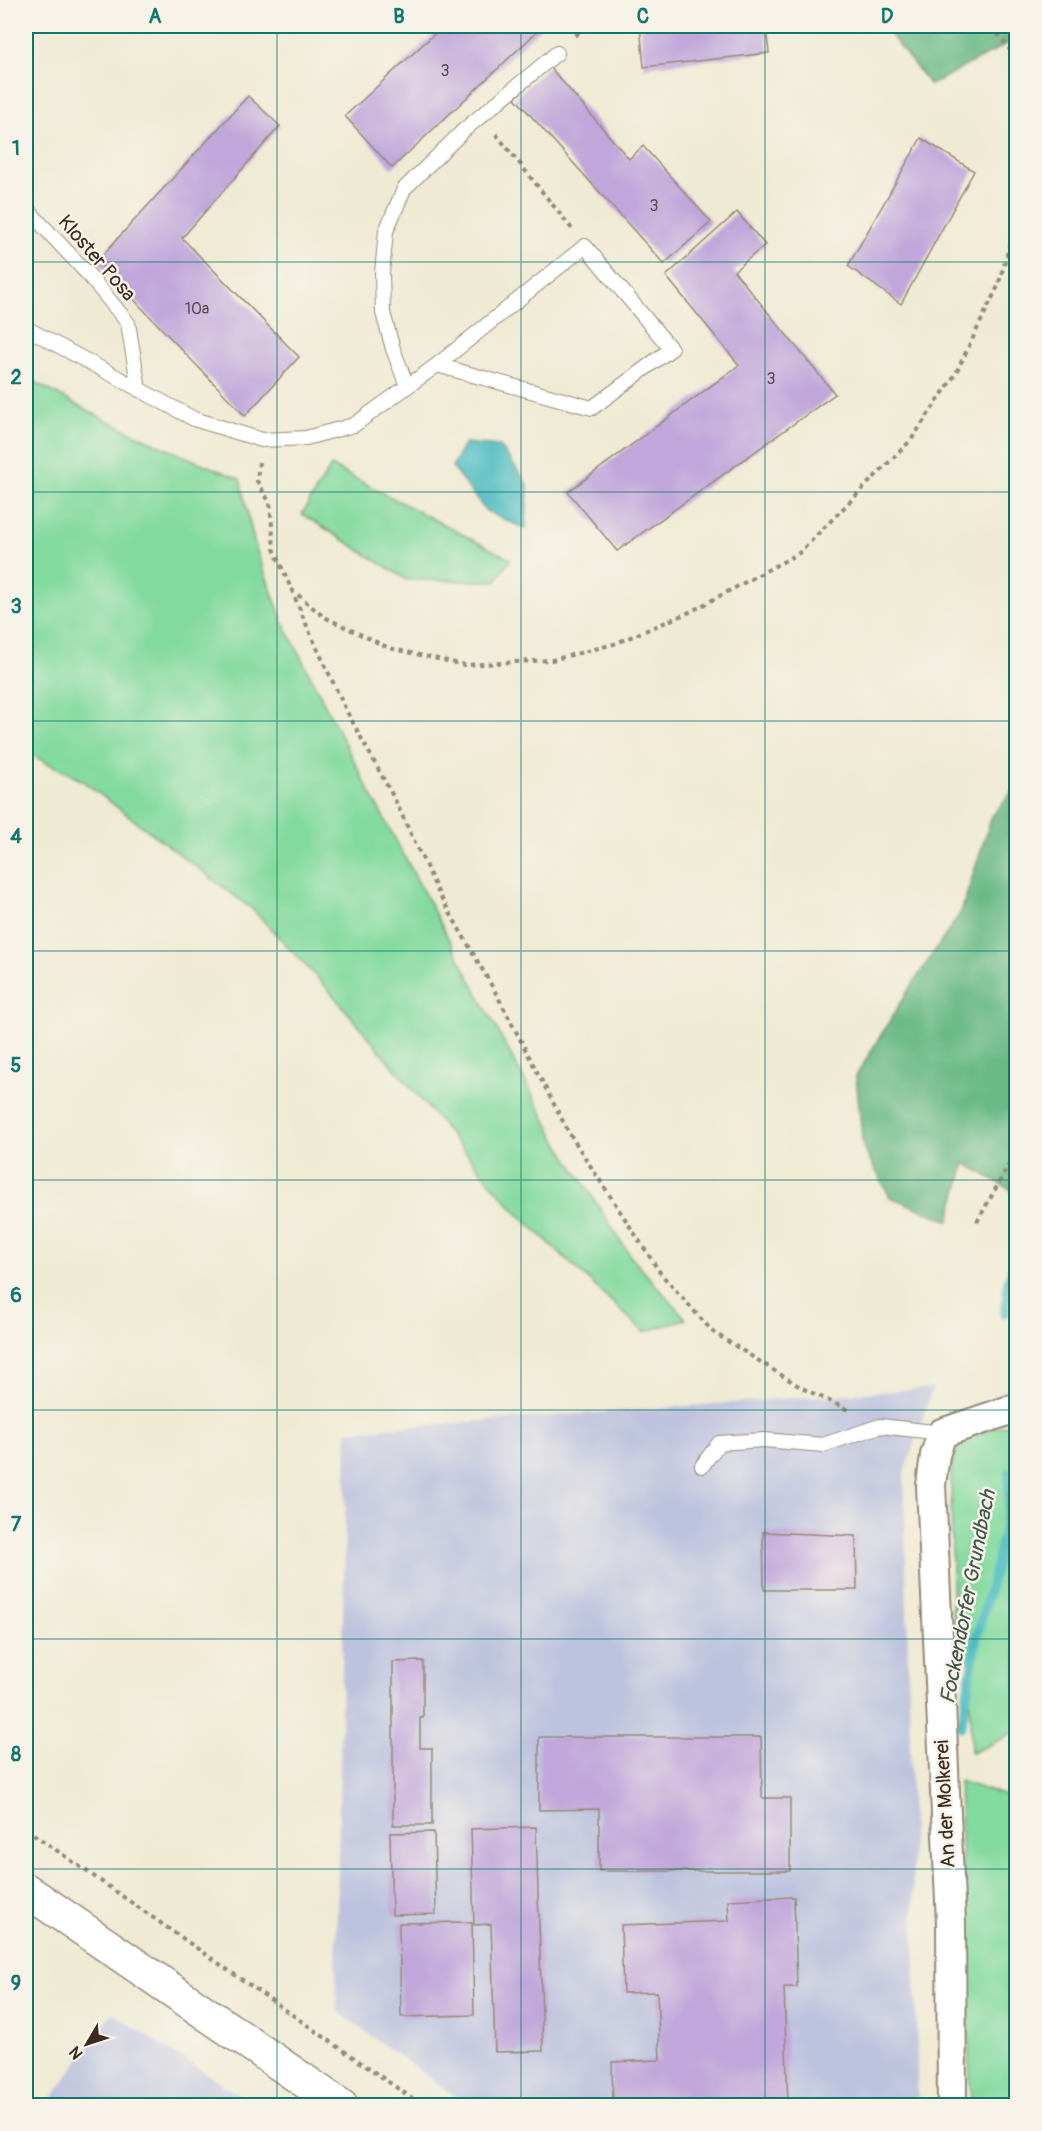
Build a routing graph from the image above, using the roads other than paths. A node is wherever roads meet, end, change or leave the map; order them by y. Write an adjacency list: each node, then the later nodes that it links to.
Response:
1 (557, 53): 5 (lane)
2 (26, 208): 6 (lane, Kloster Posa)
3 (26, 328): 6 (lane)
4 (437, 365): 4 (lane); 5 (lane)
5 (407, 386): 6 (lane)
6 (139, 390)
7 (1017, 1408): 8 (street)
8 (942, 1433): 9 (lane); 12 (street, An der Molkerei)
9 (702, 1466)
10 (26, 1890): 11 (street)
11 (341, 2106)
12 (952, 2106)

